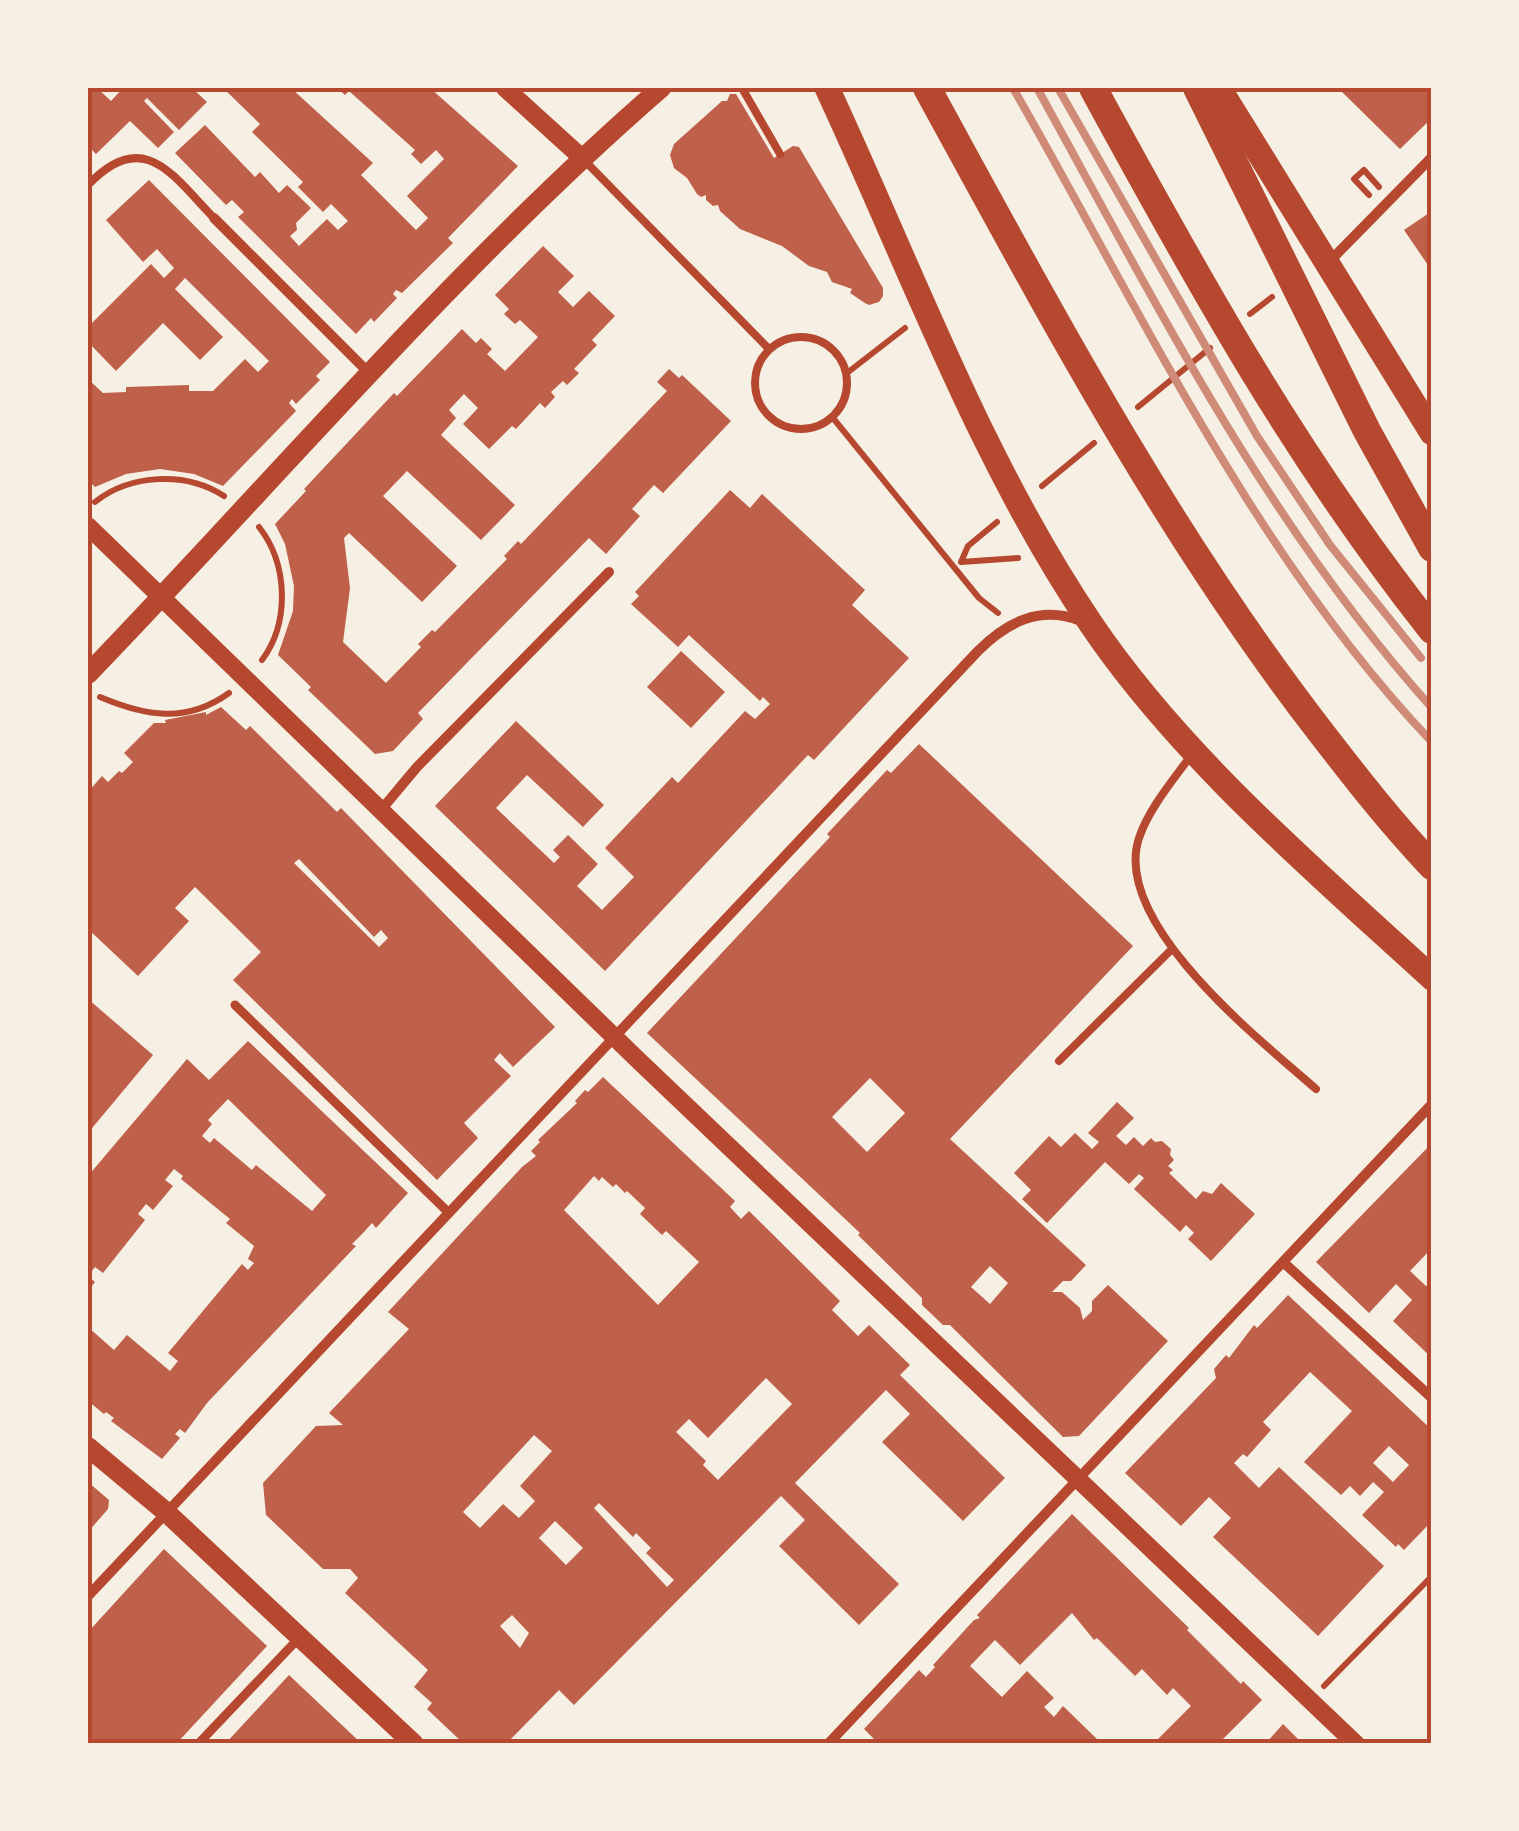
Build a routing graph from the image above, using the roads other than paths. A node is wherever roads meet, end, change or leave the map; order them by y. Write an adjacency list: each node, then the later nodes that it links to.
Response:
1 (505, 88): 10 (street)
2 (661, 88): 10 (main road)
3 (742, 88): 9 (lane)
4 (827, 88): 22 (main road)
5 (927, 88): 27 (highway)
6 (1093, 88): 23 (highway)
7 (1197, 88): 19 (highway)
8 (1219, 88): 14 (main road)
9 (780, 154)
10 (581, 157): 15 (lane); 16 (main road)
11 (1432, 157): 14 (street)
12 (88, 184): 13 (lane)
13 (214, 218): 16 (street)
14 (1328, 262): 17 (main road)
15 (770, 350): 15 (lane)
16 (370, 374): 21 (main road)
17 (1432, 433)
18 (88, 526): 21 (street)
19 (1432, 548)
20 (609, 572): 26 (street)
21 (162, 597): 24 (main road); 26 (street)
22 (1092, 626): 25 (main road); 32 (street)
23 (1432, 630)
24 (88, 674)
25 (1194, 750): 28 (lane); 29 (main road)
26 (382, 810): 32 (street)
27 (1432, 866)
28 (1172, 949): 33 (lane); 34 (lane)
29 (1421, 959): 30 (main road)
30 (1432, 978)
31 (235, 1005): 36 (street)
32 (614, 1037): 36 (street); 40 (street)
33 (1059, 1060)
34 (1316, 1089)
35 (1432, 1104): 37 (street)
36 (449, 1212): 41 (street)
37 (1283, 1262): 38 (street); 40 (street)
38 (1432, 1398)
39 (88, 1446): 41 (main road)
40 (1078, 1479): 46 (street); 47 (street)
41 (166, 1512): 42 (street); 43 (main road)
42 (88, 1596)
43 (300, 1636): 44 (street); 45 (main road)
44 (198, 1744)
45 (414, 1744)
46 (828, 1744)
47 (1356, 1744)

